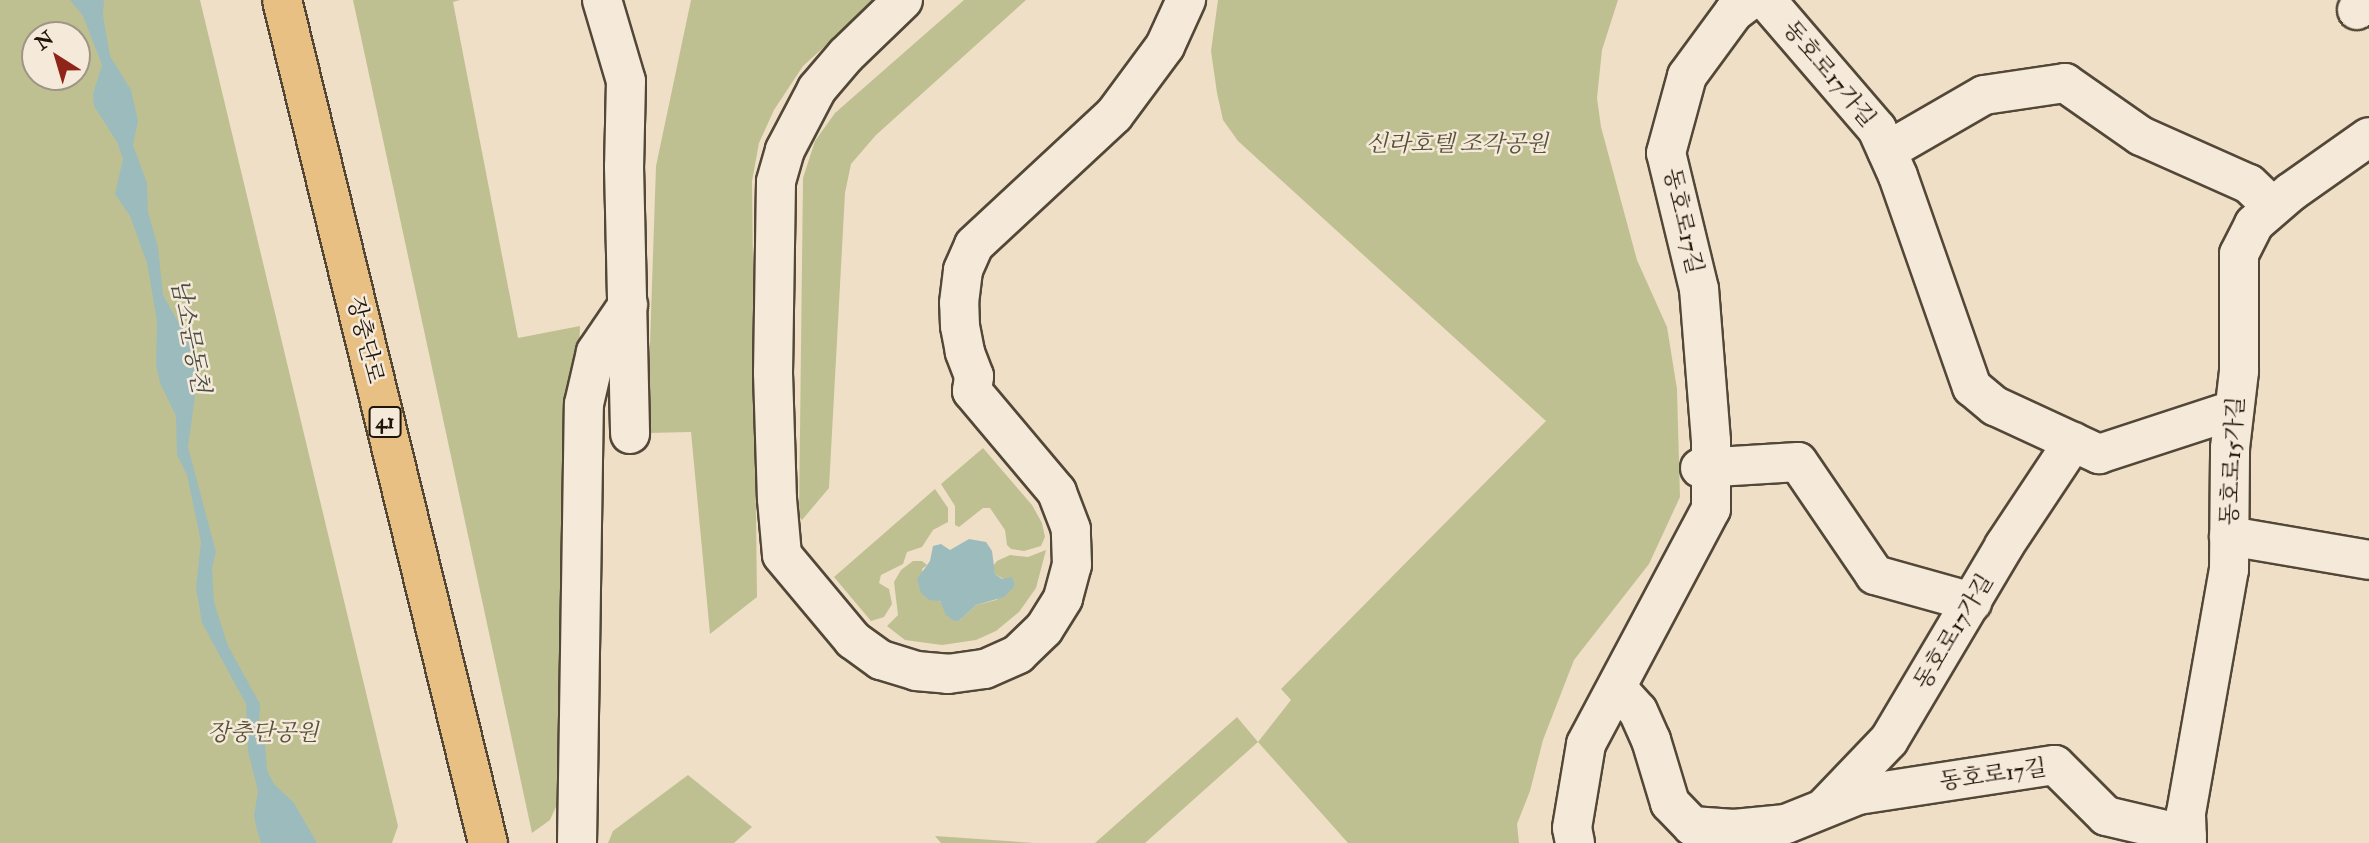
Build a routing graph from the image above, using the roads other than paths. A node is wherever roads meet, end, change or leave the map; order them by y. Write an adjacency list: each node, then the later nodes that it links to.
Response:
1 (282, 0): 21 (main road, 장충단로 / 41)
2 (602, 0): 10 (street)
3 (903, 0): 4 (street)
4 (1186, 0)
5 (1750, 0): 14 (street, 동호로17길)
6 (1766, 0): 8 (street, 동호로17가길)
7 (2369, 137): 9 (street, 동호로15가길)
8 (1887, 151): 9 (street, 동호로17가길); 13 (street, 동호로17가길)
9 (2273, 207): 11 (street, 동호로15가길)
10 (628, 305): 12 (street); 22 (street)
11 (2234, 410): 13 (street, 동호로17가길); 15 (street, 동호로15가길)
12 (630, 435)
13 (2073, 442): 17 (street, 동호로17가길)
14 (1706, 468): 17 (street); 18 (street, 동호로17길)
15 (2230, 536): 16 (street); 20 (street, 동호로15가길)
16 (2369, 559)
17 (1972, 602): 19 (street, 동호로17가길)
18 (1617, 688): 19 (street, 동호로17길); 23 (street, 동호로17길)
19 (1817, 827): 20 (street, 동호로17길)
20 (2187, 839)
21 (488, 843)
22 (577, 843)
23 (1575, 843)

